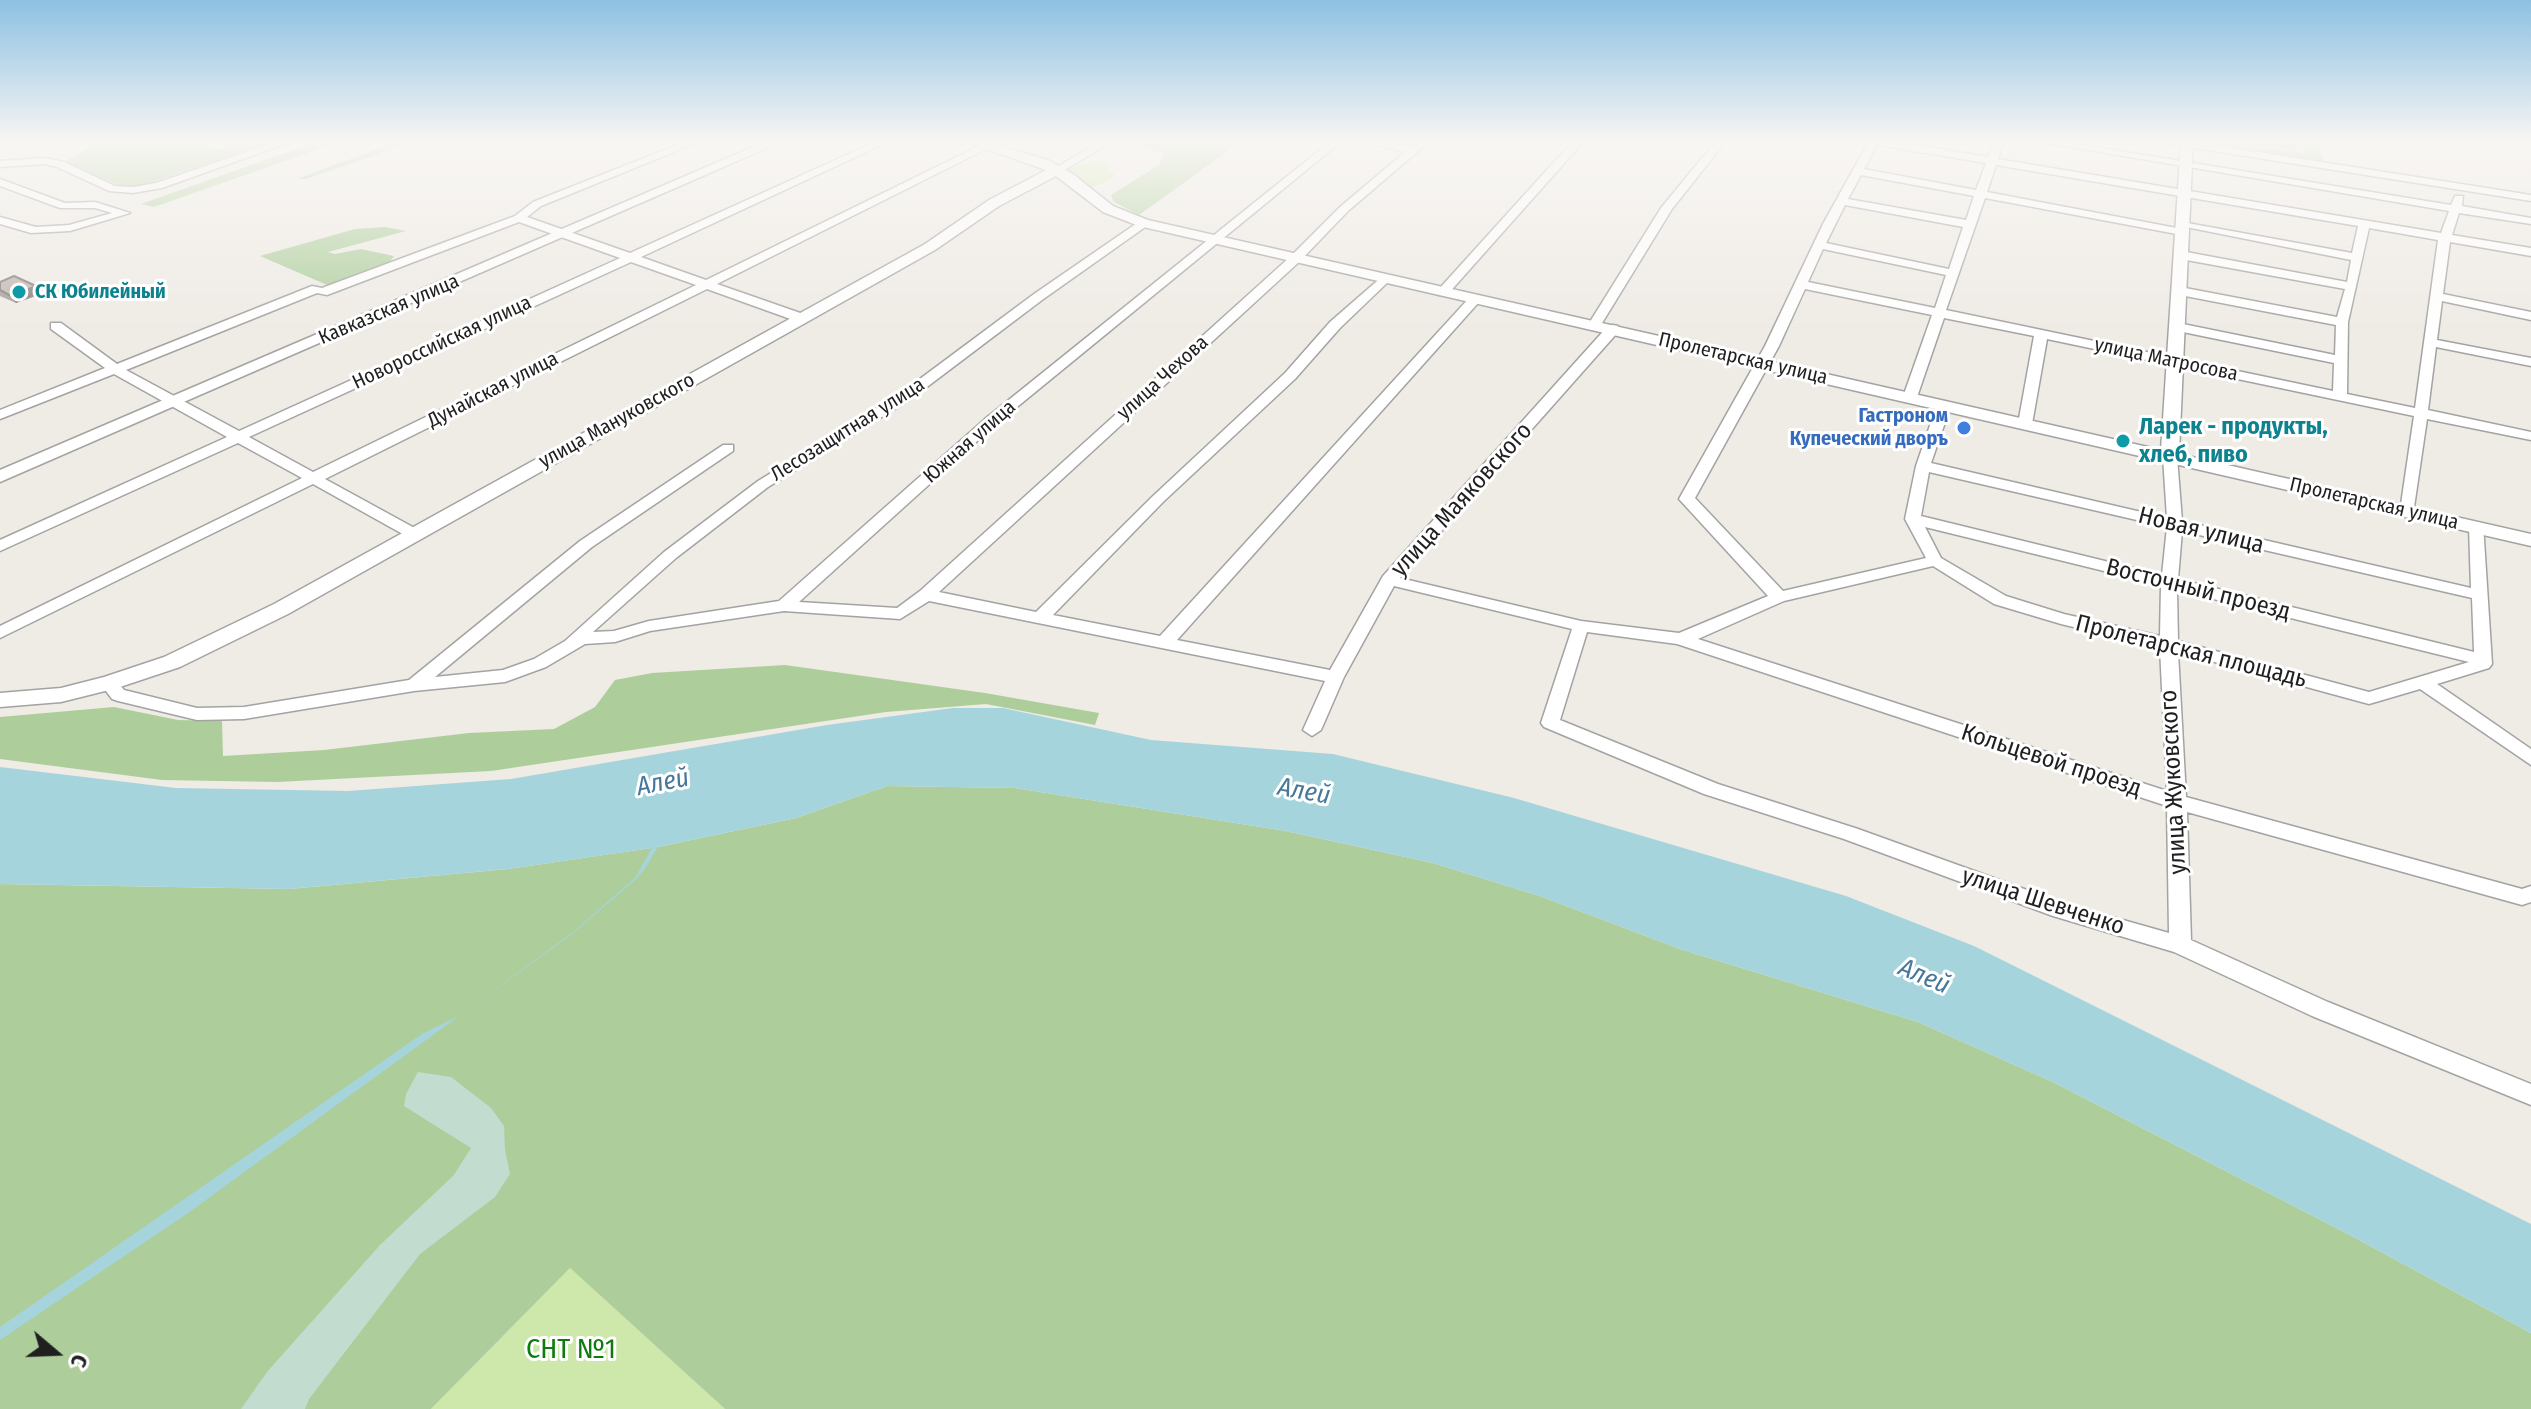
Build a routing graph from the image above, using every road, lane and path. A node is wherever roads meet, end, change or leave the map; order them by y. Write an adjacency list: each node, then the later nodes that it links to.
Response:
1 (101, 207): 21 (street)
2 (533, 207): 20 (street)
3 (626, 207): 27 (street, Кавказская улица)
4 (740, 207): 33 (street, Новороссийская улица)
5 (863, 207): 39 (street, Дунайская улица)
6 (989, 207): 47 (street, улица Мануковского)
7 (1105, 207): 23 (street, Пролетарская улица)
8 (1258, 207): 29 (street, Южная улица)
9 (1347, 207): 35 (street, улица Чехова)
10 (1520, 207): 42 (street)
11 (1668, 207): 49 (street)
12 (1839, 207): 30 (street)
13 (1874, 207): 25 (street)
14 (1974, 207): 25 (street)
15 (2053, 207): 26 (street)
16 (2184, 207): 26 (street, улица Жуковского)
17 (2267, 207): 24 (street)
18 (2447, 207): 19 (street)
19 (2455, 208): 22 (street); 28 (street)
20 (519, 218): 27 (street); 59 (street)
21 (0, 220)
22 (2531, 221)
23 (1144, 223): 29 (street, Пролетарская улица); 94 (street, Лесозащитная улица)
24 (2364, 223): 28 (street); 34 (street)
25 (1968, 224): 36 (street)
26 (2182, 229): 32 (street, улица Жуковского); 34 (street)
27 (563, 234): 33 (street); 62 (street, Кавказская улица)
28 (2445, 237): 31 (street); 43 (street)
29 (1217, 241): 35 (street, Пролетарская улица); 87 (street, Южная улица)
30 (1819, 245): 36 (street); 38 (street)
31 (2531, 252)
32 (2181, 255): 40 (street); 41 (street, улица Жуковского)
33 (629, 257): 39 (street); 68 (street, Новороссийская улица)
34 (2358, 258): 40 (street)
35 (1295, 259): 37 (street, Пролетарская улица); 84 (street, улица Чехова)
36 (1952, 273): 45 (street)
37 (1384, 279): 42 (street, Пролетарская улица); 88 (street)
38 (1801, 284): 45 (street, улица Матросова); 56 (street)
39 (703, 285): 47 (street); 73 (street, Дунайская улица)
40 (2352, 287): 48 (street)
41 (2180, 291): 48 (street); 51 (street, улица Жуковского)
42 (1443, 292): 44 (street, Пролетарская улица)
43 (2436, 296): 46 (street); 54 (street)
44 (1475, 299): 49 (street, Пролетарская улица); 92 (street)
45 (1938, 312): 53 (street, улица Матросова); 61 (street)
46 (2531, 316)
47 (801, 318): 78 (street, улица Мануковского)
48 (2342, 322): 55 (street)
49 (1594, 325): 52 (street, Пролетарская улица)
50 (56, 326): 59 (street)
51 (2178, 327): 55 (street); 57 (street, улица Жуковского)
52 (1613, 329): 56 (street, Пролетарская улица); 82 (street, улица Маяковского)
53 (2041, 334): 57 (street, улица Матросова); 66 (street)
54 (2430, 342): 58 (street); 64 (street)
55 (2341, 360): 60 (street)
56 (1760, 362): 61 (street, Пролетарская улица); 86 (street)
57 (2176, 362): 60 (street, улица Матросова); 70 (street, улица Жуковского)
58 (2531, 362)
59 (115, 369): 62 (street); 65 (street)
60 (2340, 396): 64 (street, улица Матросова)
61 (1910, 397): 63 (street, Пролетарская улица)
62 (175, 402): 68 (street); 72 (street, Кавказская улица)
63 (1944, 405): 66 (street, Пролетарская улица); 71 (street)
64 (2421, 412): 67 (street, улица Матросова); 74 (street)
65 (0, 415)
66 (2025, 424): 70 (street, Пролетарская улица)
67 (2531, 436)
68 (240, 437): 73 (street); 80 (street, Новороссийская улица)
69 (728, 448): 99 (street)
70 (2170, 457): 74 (street, Пролетарская улица); 76 (street, улица Жуковского)
71 (1923, 466): 75 (street); 76 (street, Новая улица)
72 (0, 477)
73 (313, 479): 78 (street); 90 (street, Дунайская улица)
74 (2408, 511): 77 (street, Пролетарская улица)
75 (1913, 519): 81 (street); 83 (street, Восточный проезд)
76 (2175, 526): 83 (street, улица Жуковского); 85 (street, Новая улица)
77 (2477, 527): 79 (street, Пролетарская улица); 85 (street)
78 (414, 534): 98 (street, улица Мануковского)
79 (2531, 540)
80 (0, 546)
81 (1935, 561): 86 (street); 93 (street, Пролетарская площадь)
82 (1389, 580): 89 (street, Кольцевой проезд); 96 (street, улица Маяковского)
83 (2169, 583): 93 (street, улица Жуковского); 95 (street, Восточный проезд)
84 (926, 595): 87 (street, улица Чехова); 88 (street)
85 (2480, 595): 95 (street)
86 (1779, 597): 91 (street)
87 (784, 606): 94 (street)
88 (1040, 618): 92 (street)
89 (1581, 626): 91 (street, Кольцевой проезд); 105 (street, улица Шевченко)
90 (0, 633)
91 (1679, 639): 103 (street, Кольцевой проезд)
92 (1163, 644): 96 (street)
93 (2169, 644): 97 (street, Пролетарская площадь); 103 (street, улица Жуковского)
94 (563, 650): 99 (street)
95 (2483, 660): 97 (street, Пролетарская площадь)
96 (1335, 677): 101 (street, улица Маяковского)
97 (2422, 682): 102 (street)
98 (109, 683): 99 (street); 100 (street, улица Мануковского)
99 (414, 685)
100 (0, 700)
101 (1312, 730)
102 (2531, 758)
103 (2177, 802): 104 (street, Кольцевой проезд); 105 (street, улица Жуковского)
104 (2531, 894)
105 (2180, 945): 106 (street, улица Шевченко)
106 (2531, 1095)

